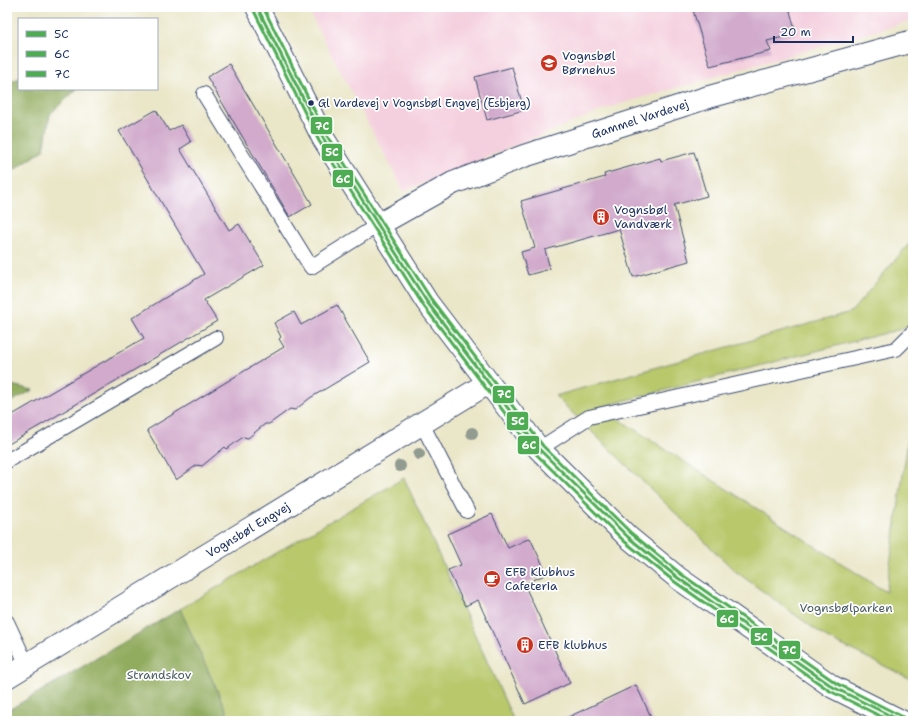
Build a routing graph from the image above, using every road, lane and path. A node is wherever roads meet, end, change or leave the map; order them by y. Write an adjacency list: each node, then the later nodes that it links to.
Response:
1 (256, 7): 4 (street)
2 (912, 46): 4 (street, Gammel Vardevej)
3 (204, 94): 4 (lane)
4 (378, 225): 7 (street)
5 (913, 332): 9 (lane)
6 (216, 338): 10 (lane)
7 (488, 383): 8 (street, Vognsbøl Engvej); 9 (street)
8 (422, 424): 11 (lane); 13 (street, Vognsbøl Engvej)
9 (540, 449): 15 (street)
10 (7, 461)
11 (467, 511)
12 (7, 622): 13 (lane)
13 (27, 665): 14 (street, Vognsbøl Engvej)
14 (7, 677)
15 (901, 721)

